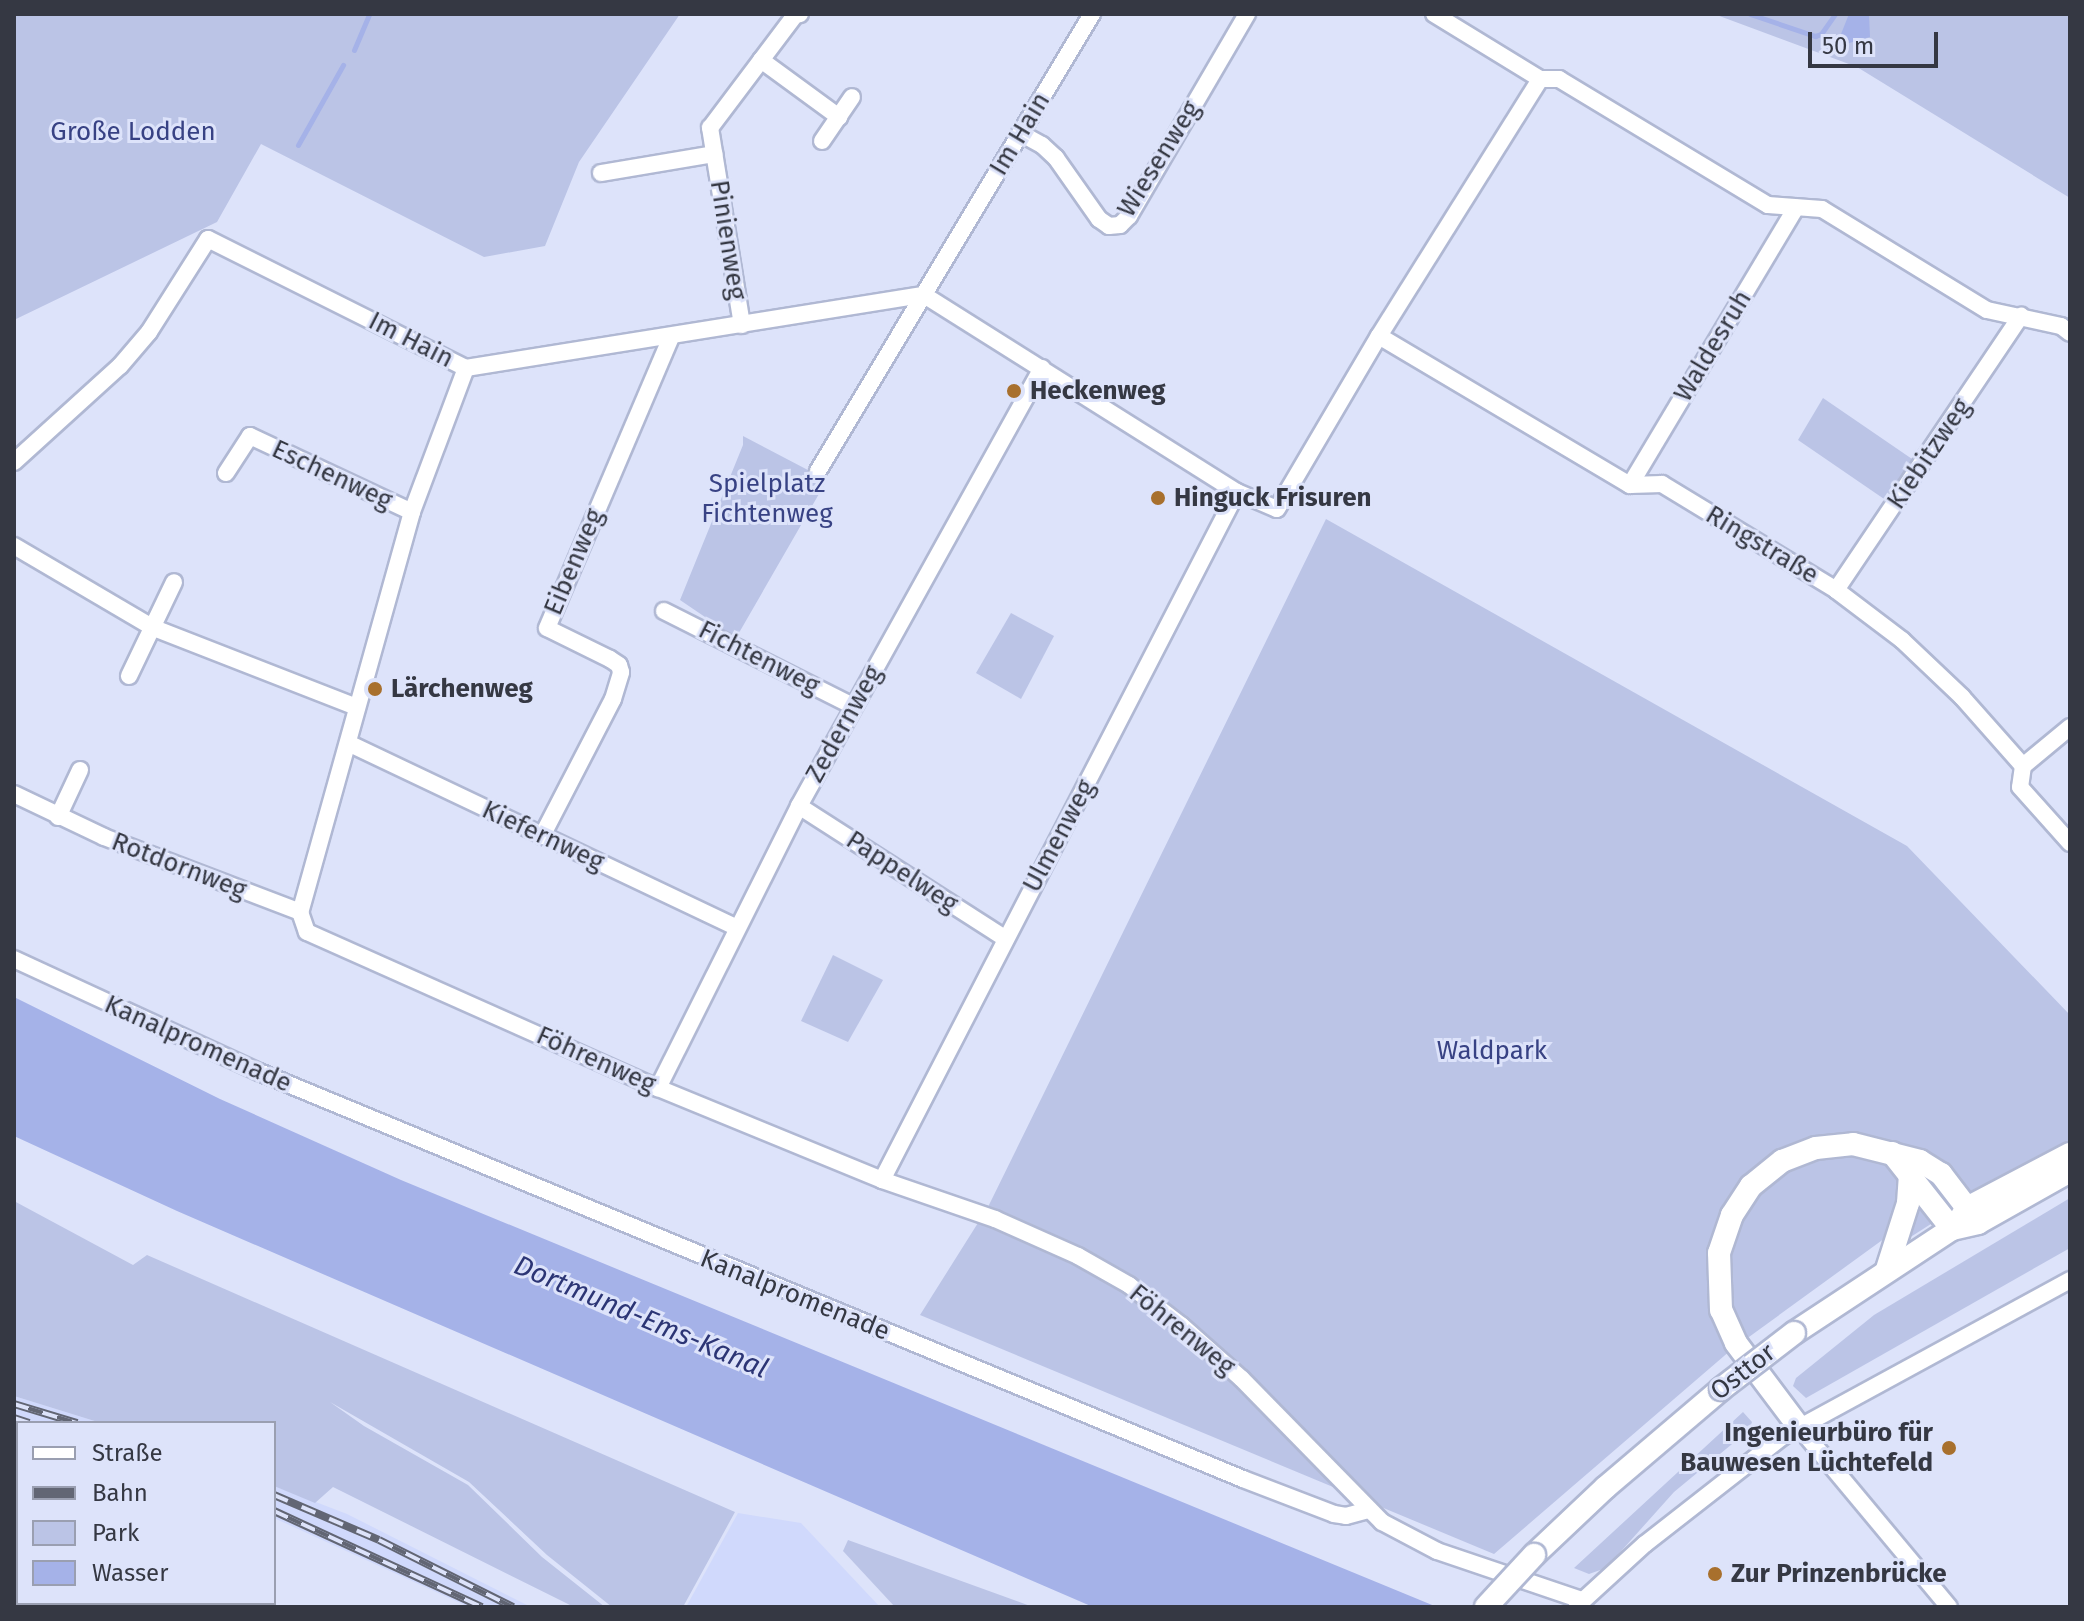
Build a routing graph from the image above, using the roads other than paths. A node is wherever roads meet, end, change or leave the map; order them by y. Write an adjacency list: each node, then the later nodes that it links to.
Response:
1 (800, 14): 5 (street, Pinienweg)
2 (1092, 14): 9 (street, Im Hain)
3 (1247, 14): 9 (street, Wiesenweg)
4 (1434, 14): 6 (street)
5 (761, 60): 8 (street); 11 (street, Pinienweg)
6 (1540, 79): 13 (street); 18 (street)
7 (852, 97): 8 (street)
8 (839, 117): 10 (street)
9 (1020, 133): 14 (street, Im Hain)
10 (822, 141)
11 (714, 154): 12 (street, Pinienweg); 16 (street, Pinienweg)
12 (601, 173)
13 (1796, 208): 15 (street); 25 (street, Waldesruh)
14 (924, 295): 16 (street, Im Hain); 21 (street); 23 (street, Im Hain)
15 (2021, 316): 17 (street); 30 (street, Kiebitzweg)
16 (742, 325): 19 (street, Im Hain)
17 (2070, 333)
18 (1379, 336): 25 (street, Ringstraße); 26 (street)
19 (671, 337): 20 (street, Im Hain); 43 (street, Eibenweg)
20 (466, 368): 22 (street, Im Hain); 27 (street)
21 (1042, 368): 26 (street); 34 (street, Zedernweg)
22 (14, 462)
23 (818, 471)
24 (226, 473): 27 (street, Eschenweg)
25 (1630, 485): 30 (street, Ringstraße)
26 (1237, 492): 47 (street, Ulmenweg)
27 (412, 512): 35 (street)
28 (14, 546): 32 (street)
29 (174, 582): 32 (street)
30 (1836, 590): 38 (street, Ringstraße)
31 (664, 611): 34 (street, Fichtenweg)
32 (154, 628): 33 (street); 35 (street)
33 (129, 676)
34 (853, 706): 41 (street, Zedernweg)
35 (357, 707): 37 (street)
36 (2070, 727): 38 (street)
37 (348, 743): 43 (street, Kiefernweg); 45 (street)
38 (2023, 766): 44 (street, Ringstraße)
39 (80, 770): 42 (street)
40 (14, 794): 42 (street, Rotdornweg)
41 (799, 806): 46 (street, Zedernweg); 47 (street, Pappelweg)
42 (58, 817): 45 (street, Rotdornweg)
43 (542, 836): 46 (street, Kiefernweg)
44 (2070, 843)
45 (300, 912): 49 (street, Föhrenweg)
46 (737, 928): 49 (street, Zedernweg)
47 (1005, 938): 54 (street, Ulmenweg)
48 (14, 959): 60 (street, Kanalpromenade)
49 (658, 1088): 54 (street, Föhrenweg)
50 (1891, 1152): 53 (main road); 55 (main road); 59 (main road)
51 (2070, 1154): 55 (main road, Osttor)
52 (2070, 1171): 56 (main road, Osttor)
53 (1910, 1174): 56 (main road); 57 (main road)
54 (882, 1180): 60 (street, Föhrenweg)
55 (1967, 1208): 56 (main road, Osttor)
56 (1952, 1229): 57 (main road, Osttor)
57 (1887, 1269): 62 (main road, Osttor, bridge)
58 (2070, 1280): 59 (street)
59 (1799, 1427): 61 (street); 63 (street)
60 (1369, 1510): 61 (street)
61 (1579, 1604)
62 (1486, 1607)
63 (1949, 1607)

